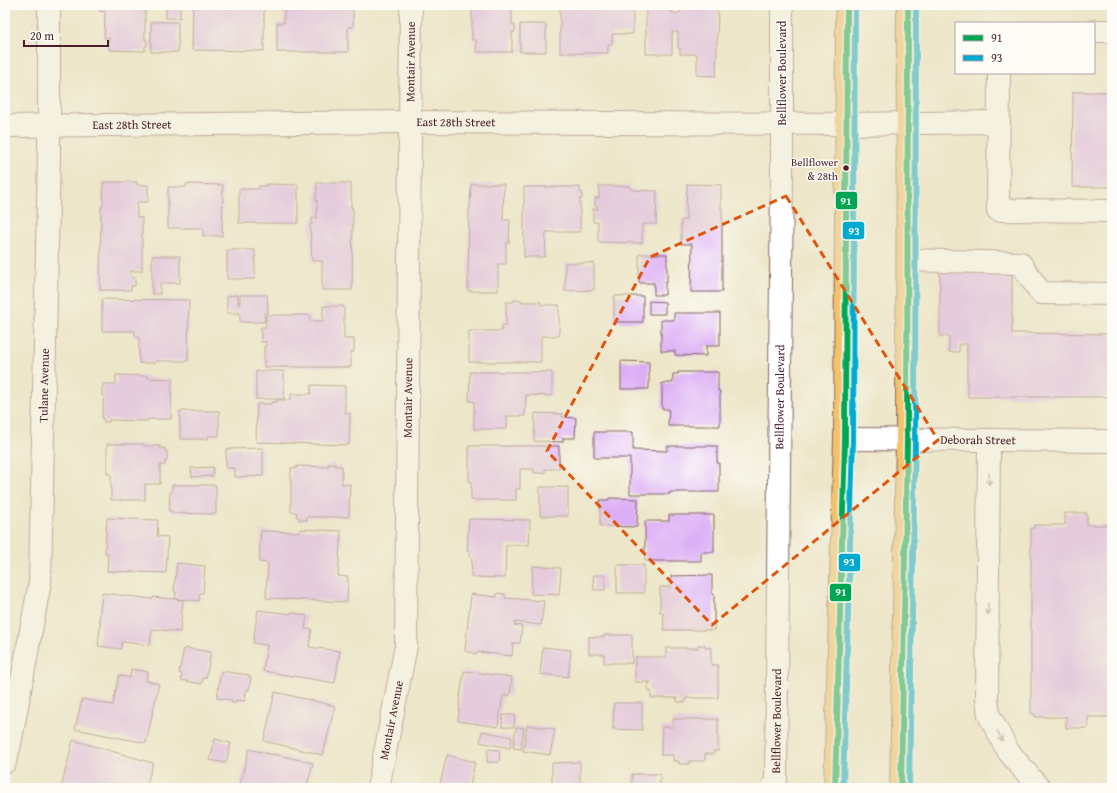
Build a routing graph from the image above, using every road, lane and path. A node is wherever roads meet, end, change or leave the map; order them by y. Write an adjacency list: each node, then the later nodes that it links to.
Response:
1 (49, 5): 15 (street, Tulane Avenue)
2 (411, 5): 9 (street, Montair Avenue)
3 (782, 5): 11 (street, Bellflower Boulevard)
4 (847, 5): 13 (main road)
5 (908, 5): 12 (main road)
6 (1095, 31): 7 (street)
7 (1112, 31)
8 (999, 74): 10 (street)
9 (410, 122): 11 (street, East 28th Street); 15 (street, East 28th Street); 24 (street, Montair Avenue)
10 (999, 122): 12 (street, East 28th Street); 16 (street)
11 (782, 123): 13 (street, East 28th Street); 25 (street, Bellflower Boulevard)
12 (907, 123): 13 (street, East 28th Street); 17 (main road)
13 (847, 124): 19 (main road)
14 (5, 126): 15 (street, East 28th Street)
15 (49, 126): 23 (street, Tulane Avenue)
16 (1112, 211)
17 (908, 260): 18 (street); 20 (main road)
18 (1112, 294)
19 (845, 439): 20 (street, Deborah Street); 26 (main road)
20 (906, 439): 21 (street, Deborah Street); 27 (main road)
21 (989, 440): 22 (street, Deborah Street); 28 (street, one-way to 28)
22 (1112, 441)
23 (5, 762)
24 (378, 788)
25 (772, 788)
26 (835, 788)
27 (901, 788)
28 (1039, 788)

